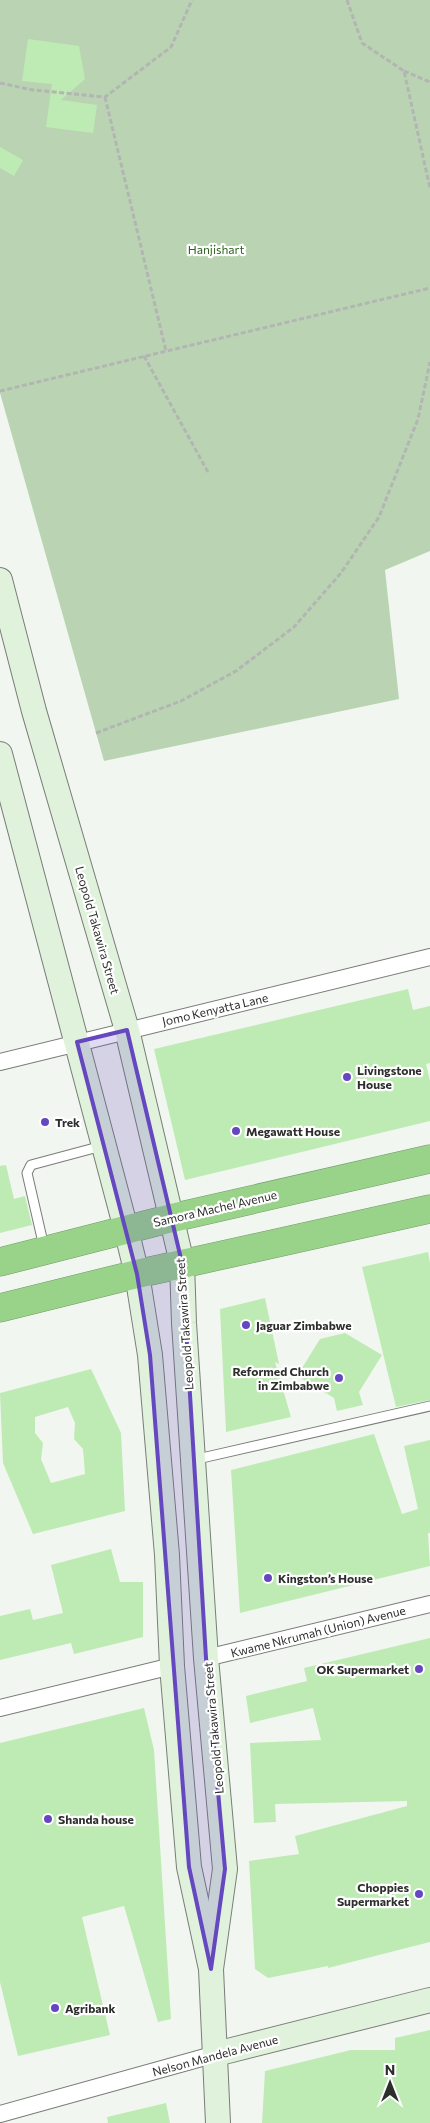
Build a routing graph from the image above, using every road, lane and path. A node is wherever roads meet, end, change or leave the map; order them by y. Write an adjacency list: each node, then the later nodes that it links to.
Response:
1 (192, 0): 6 (path)
2 (347, 0): 3 (path)
3 (404, 71): 4 (path); 7 (path)
4 (430, 82)
5 (0, 83): 6 (path)
6 (104, 97): 9 (path)
7 (430, 188)
8 (430, 288): 9 (path)
9 (166, 351): 10 (path)
10 (144, 356): 12 (path); 13 (path)
11 (430, 362): 15 (path)
12 (0, 391)
13 (209, 474)
14 (0, 580): 18 (street, Leopold Takawira Street)
15 (96, 733)
16 (0, 754): 19 (street, Leopold Takawira Street)
17 (430, 957): 18 (street, Jomo Kenyatta Lane)
18 (127, 1030): 19 (street, Jomo Kenyatta Lane); 24 (street, Leopold Takawira Street)
19 (77, 1042): 20 (street, Jomo Kenyatta Lane); 21 (street, Leopold Takawira Street)
20 (0, 1062)
21 (104, 1145): 25 (street, Leopold Takawira Street); 26 (lane)
22 (430, 1160): 24 (highway, Samora Machel Avenue)
23 (430, 1209): 28 (highway)
24 (172, 1218): 25 (highway, Samora Machel Avenue); 28 (street, Leopold Takawira Street)
25 (126, 1229): 26 (highway, Samora Machel Avenue); 29 (street, Leopold Takawira Street)
26 (45, 1250): 27 (highway, Samora Machel Avenue)
27 (0, 1262)
28 (182, 1263): 29 (highway); 32 (street, Leopold Takawira Street)
29 (137, 1274): 30 (highway); 35 (street, Leopold Takawira Street)
30 (0, 1308)
31 (430, 1406): 32 (lane)
32 (193, 1460): 34 (street, Leopold Takawira Street)
33 (430, 1604): 34 (street, Kwame Nkrumah (Union) Avenue)
34 (206, 1658): 37 (street, Leopold Takawira Street)
35 (172, 1666): 36 (street); 37 (street, Leopold Takawira Street)
36 (0, 1708)
37 (211, 1969): 39 (street, Leopold Takawira Street)
38 (430, 2000): 39 (street, Nelson Mandela Avenue)
39 (216, 2054): 40 (street, Nelson Mandela Avenue); 41 (street, Leopold Takawira Street)
40 (0, 2114)
41 (218, 2123)

